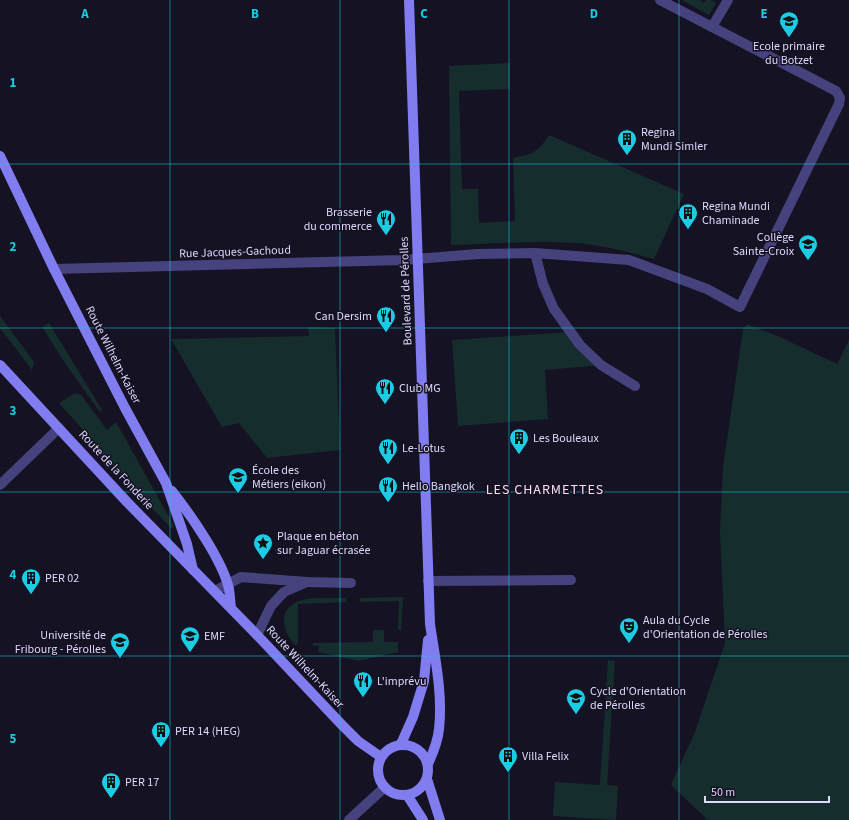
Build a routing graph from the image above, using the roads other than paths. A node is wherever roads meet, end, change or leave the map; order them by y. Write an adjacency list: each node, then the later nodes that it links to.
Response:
1 (410, 0): 7 (main road, Boulevard de Pérolles)
2 (660, 0): 4 (street)
3 (728, 0): 4 (street)
4 (712, 27): 6 (street, Rue Jacques-Gachoud)
5 (0, 156): 8 (main road, Route Wilhelm-Kaiser)
6 (535, 253): 7 (street, Rue Jacques-Gachoud); 10 (street)
7 (418, 258): 8 (street, Rue Jacques-Gachoud); 16 (main road, Boulevard de Pérolles)
8 (54, 269): 12 (main road, Route Wilhelm-Kaiser)
9 (0, 365): 11 (main road, Route de la Fonderie)
10 (635, 386)
11 (59, 428): 13 (street); 14 (main road, Route de la Fonderie)
12 (166, 483): 14 (main road, Route Wilhelm-Kaiser); 19 (main road)
13 (0, 484)
14 (193, 570): 20 (main road, Route de la Fonderie)
15 (571, 580): 16 (street)
16 (428, 581): 22 (main road, Boulevard de Pérolles)
17 (307, 582): 18 (street); 19 (street); 23 (street)
18 (351, 583)
19 (227, 584): 20 (street); 21 (main road)
20 (214, 591): 21 (main road, Route Wilhelm-Kaiser)
21 (231, 607): 23 (main road, Route Wilhelm-Kaiser)
22 (430, 624): 24 (main road, Boulevard de Pérolles); 26 (main road, Boulevard de Pérolles)
23 (257, 634): 25 (main road, Route Wilhelm-Kaiser)
24 (401, 744): 25 (main road); 26 (main road)
25 (381, 757): 28 (main road)
26 (428, 764): 27 (main road, Boulevard de Pérolles)
27 (427, 779): 29 (main road); 32 (main road)
28 (385, 787): 29 (main road); 30 (street)
29 (407, 795): 31 (main road)
30 (349, 820)
31 (424, 820)
32 (440, 820)

